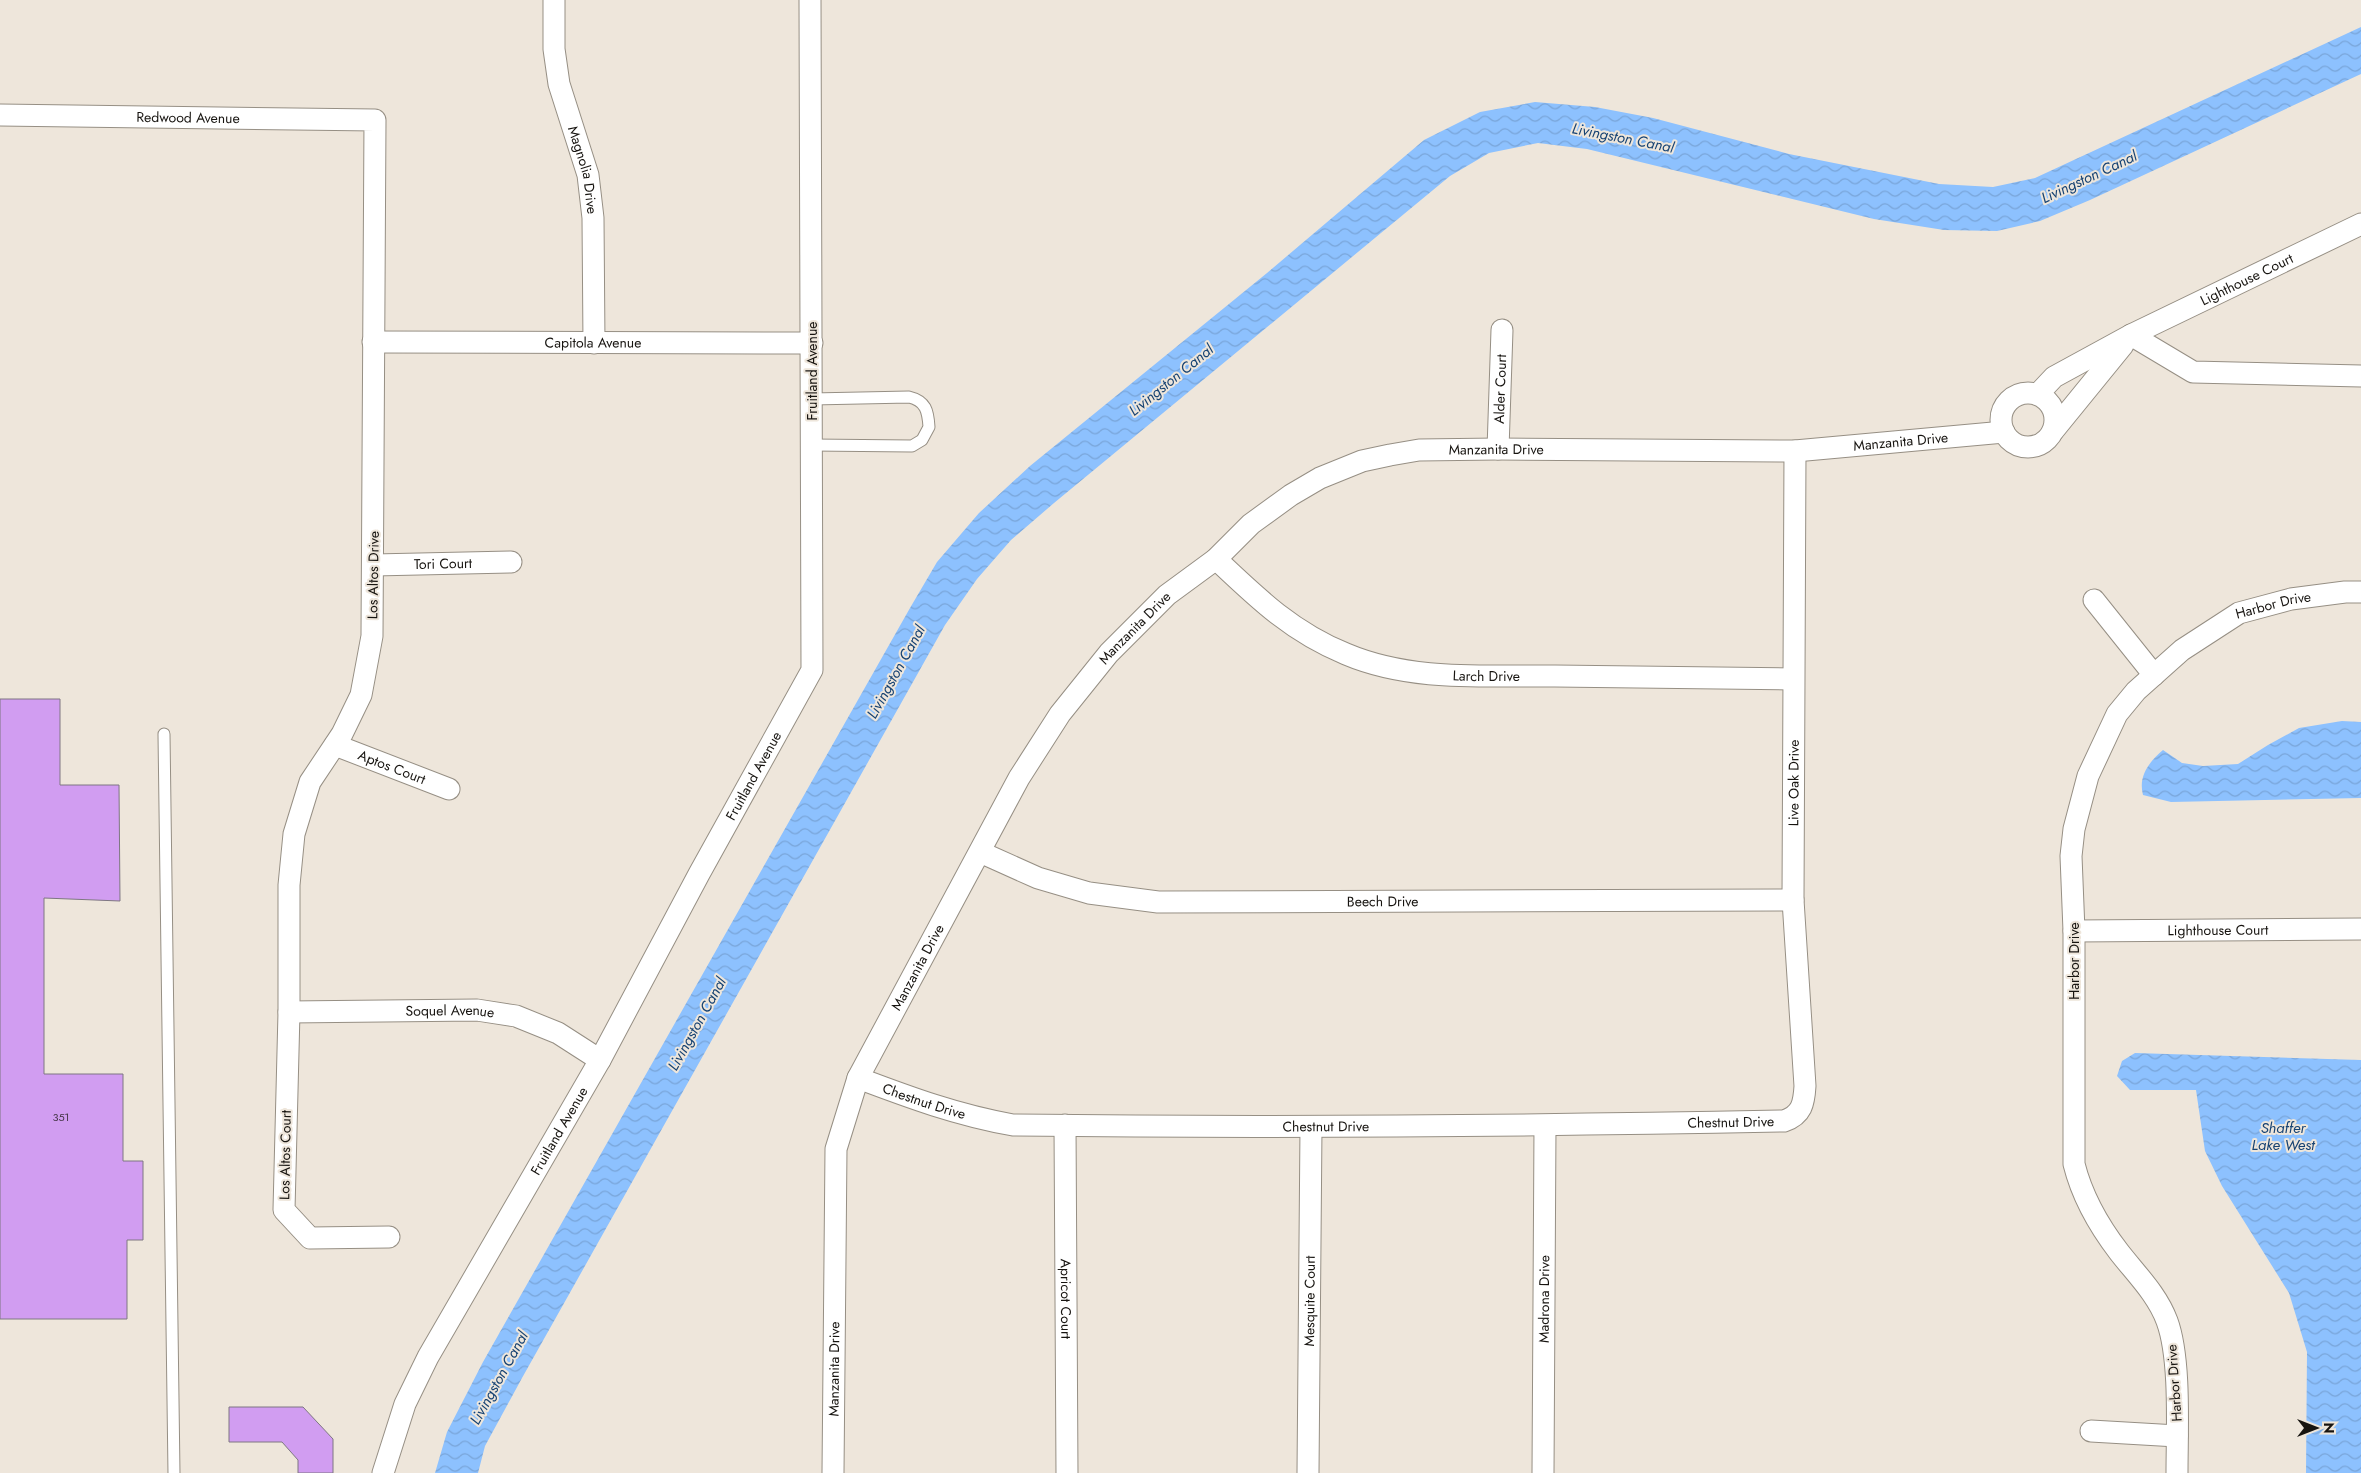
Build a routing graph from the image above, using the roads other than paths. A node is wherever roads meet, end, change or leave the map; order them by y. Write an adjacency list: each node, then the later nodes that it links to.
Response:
1 (554, 0): 9 (street, Magnolia Drive)
2 (810, 0): 10 (street, Fruitland Avenue)
3 (0, 115): 4 (street, Redwood Avenue)
4 (375, 120): 8 (street, Los Altos Drive)
5 (2361, 224): 7 (street, Lighthouse Court)
6 (1502, 330): 17 (street, Alder Court)
7 (2131, 335): 11 (street); 12 (street, Lighthouse Court); 14 (street, Lighthouse Court)
8 (373, 342): 9 (street, Capitola Avenue); 21 (street, Los Altos Drive)
9 (594, 343): 10 (street, Capitola Avenue)
10 (812, 344): 13 (street, Fruitland Avenue)
11 (2361, 376)
12 (2039, 393): 14 (street); 15 (street)
13 (812, 399): 16 (street, Fruitland Avenue); 16 (lane)
14 (2053, 431): 15 (street)
15 (2004, 432): 18 (street, Manzanita Drive)
16 (812, 444): 34 (street, Fruitland Avenue)
17 (1498, 449): 18 (street, Manzanita Drive); 19 (street, Manzanita Drive)
18 (1795, 451): 25 (street, Live Oak Drive)
19 (1216, 559): 25 (street, Larch Drive); 29 (street, Manzanita Drive)
20 (511, 562): 21 (street, Tori Court)
21 (374, 565): 27 (street, Los Altos Drive)
22 (2361, 592): 24 (street, Harbor Drive)
23 (2094, 600): 24 (street)
24 (2154, 675): 32 (street, Harbor Drive)
25 (1793, 679): 30 (street, Live Oak Drive)
26 (164, 734): 43 (lane)
27 (335, 745): 28 (street, Aptos Court); 33 (street, Los Altos Drive)
28 (449, 789)
29 (980, 852): 30 (street, Beech Drive); 35 (street, Manzanita Drive)
30 (1793, 900): 36 (street, Live Oak Drive)
31 (2361, 929): 32 (street, Lighthouse Court)
32 (2074, 931): 42 (street, Harbor Drive)
33 (289, 1012): 34 (street, Soquel Avenue); 40 (street, Los Altos Court)
34 (600, 1060): 44 (street, Fruitland Avenue)
35 (858, 1078): 37 (street, Chestnut Drive); 45 (street, Manzanita Drive)
36 (1799, 1113): 38 (street, Chestnut Drive)
37 (1066, 1126): 39 (street, Chestnut Drive); 46 (street, Apricot Court)
38 (1545, 1126): 39 (street, Chestnut Drive); 48 (street, Madrona Drive)
39 (1311, 1127): 47 (street, Mesquite Court)
40 (389, 1237)
41 (2091, 1431): 42 (street)
42 (2177, 1436): 49 (street, Harbor Drive)
43 (174, 1473)
44 (383, 1473)
45 (832, 1473)
46 (1067, 1473)
47 (1308, 1473)
48 (1544, 1473)
49 (2177, 1473)

